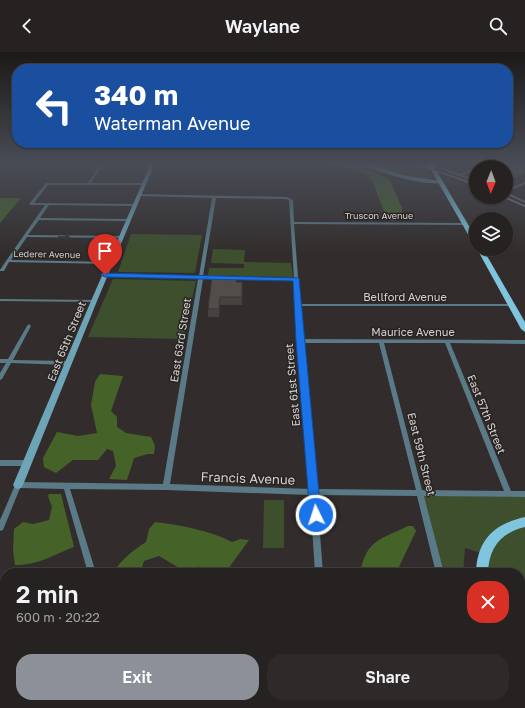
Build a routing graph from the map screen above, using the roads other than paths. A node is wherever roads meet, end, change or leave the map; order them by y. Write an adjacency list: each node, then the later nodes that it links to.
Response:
1 (39, 194): 7 (street)
2 (447, 194): 12 (main road)
3 (139, 195): 4 (street); 8 (street, East 65th Street)
4 (214, 196): 11 (street, East 61st Street); 21 (street, East 63rd Street)
5 (513, 196): 6 (street)
6 (525, 202)
7 (48, 204): 8 (street); 9 (street)
8 (134, 205): 10 (street, East 65th Street)
9 (37, 219): 10 (street); 14 (street)
10 (128, 220): 15 (street, East 65th Street)
11 (293, 224): 12 (street, Truscon Avenue); 24 (street, East 61st Street)
12 (465, 224): 13 (main road)
13 (469, 231)
14 (25, 236): 15 (street, one-way to 15); 17 (street)
15 (121, 237): 18 (street, East 65th Street)
16 (484, 256): 28 (main road)
17 (8, 261): 18 (street, Lederer Avenue); 19 (street)
18 (110, 263): 20 (street, East 65th Street)
19 (2, 270)
20 (105, 275): 21 (street); 26 (street, East 65th Street)
21 (200, 277): 22 (street); 43 (street, East 63rd Street)
22 (222, 278)
23 (229, 278): 24 (street)
24 (297, 279): 27 (street, East 61st Street)
25 (0, 300): 26 (street)
26 (94, 301): 37 (street, East 65th Street)
27 (298, 305): 28 (street, Bellford Avenue); 31 (street, East 61st Street)
28 (511, 305): 29 (main road)
29 (524, 325)
30 (29, 326): 36 (street)
31 (300, 341): 32 (street, Maurice Avenue); 44 (street, East 61st Street)
32 (381, 341): 33 (street, Maurice Avenue); 45 (street, East 59th Street)
33 (447, 341): 34 (street, Maurice Avenue); 46 (street, East 57th Street)
34 (525, 342)
35 (0, 361): 36 (street)
36 (9, 362): 37 (street); 38 (street)
37 (69, 362): 40 (street, East 65th Street)
38 (0, 378)
39 (0, 463): 40 (street)
40 (27, 464): 41 (street, East 65th Street)
41 (18, 485): 42 (street, Francis Avenue); 49 (street, East 65th Street)
42 (66, 485): 43 (street, Francis Avenue); 50 (street)
43 (166, 487): 44 (street, Francis Avenue)
44 (314, 492): 45 (street, Francis Avenue); 51 (street, East 61st Street)
45 (420, 492): 46 (street, Francis Avenue); 52 (street, East 59th Street)
46 (510, 494): 47 (street, Francis Avenue)
47 (525, 494)
48 (525, 522): 53 (main road)
49 (0, 528)
50 (91, 568)
51 (319, 568)
52 (439, 568)
53 (481, 568)

